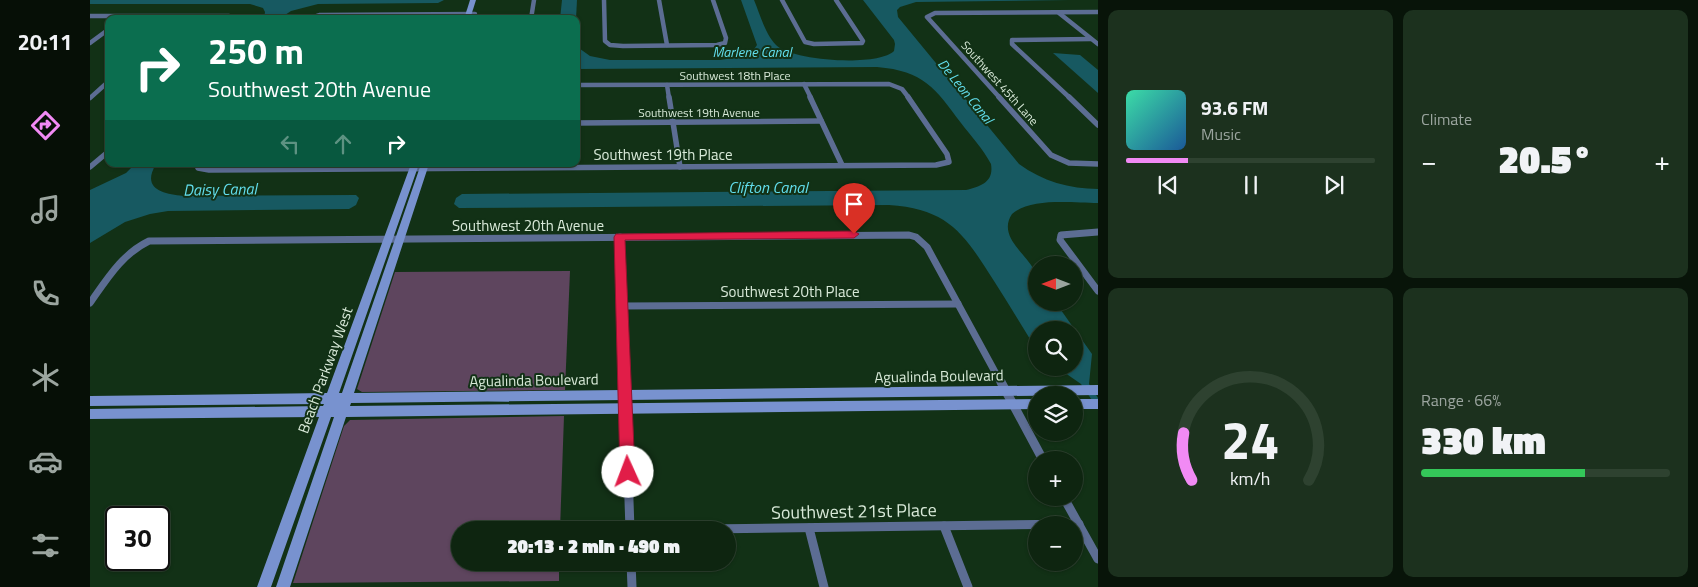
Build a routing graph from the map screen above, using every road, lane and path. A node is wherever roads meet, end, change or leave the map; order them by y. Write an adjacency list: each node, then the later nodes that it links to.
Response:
1 (473, 0): 11 (street)
2 (480, 0): 12 (street)
3 (534, 0): 13 (street)
4 (604, 0): 20 (street)
5 (659, 0): 20 (street)
6 (713, 0): 20 (street)
7 (782, 0): 8 (street)
8 (836, 0)
9 (1098, 12): 10 (street)
10 (1059, 13): 17 (street); 32 (street, Southwest 45th Lane)
11 (468, 15)
12 (476, 15)
13 (532, 15)
14 (90, 16): 15 (street)
15 (105, 16)
16 (105, 32): 18 (street)
17 (1092, 39): 19 (street); 29 (street)
18 (90, 43)
19 (1098, 44)
20 (667, 45)
21 (804, 84): 24 (street, Southwest 18th Place); 27 (street); 31 (street, Southwest 18th Place)
22 (105, 85): 25 (street)
23 (580, 85): 24 (street, Southwest 18th Place)
24 (667, 85): 26 (street)
25 (90, 98)
26 (673, 122): 27 (street, Southwest 19th Avenue); 28 (street, Southwest 19th Avenue); 40 (street)
27 (821, 122): 33 (street)
28 (580, 123)
29 (1098, 125)
30 (105, 154): 34 (street)
31 (949, 162): 33 (street, Southwest 19th Place)
32 (1098, 164)
33 (842, 165): 40 (street, Southwest 19th Place)
34 (90, 167)
35 (200, 167): 36 (street, Southwest 19th Place)
36 (366, 167)
37 (419, 167): 44 (street, Beach Parkway West)
38 (419, 167): 43 (street, Beach Parkway West)
39 (580, 167): 40 (street, Southwest 19th Place)
40 (680, 167)
41 (1098, 232): 45 (street)
42 (620, 237): 44 (street, Southwest 20th Avenue); 47 (street, Southwest 20th Avenue); 48 (street)
43 (389, 238): 44 (street, Southwest 20th Avenue); 46 (street, Southwest 20th Avenue); 53 (street, Beach Parkway West)
44 (400, 238): 52 (street, Beach Parkway West)
45 (1098, 290)
46 (90, 303)
47 (958, 304): 48 (street, Southwest 20th Place); 50 (street)
48 (622, 306): 51 (street)
49 (1098, 390): 50 (street, Agualinda Boulevard)
50 (1005, 391): 51 (street, Agualinda Boulevard); 55 (street)
51 (625, 396): 52 (street, Agualinda Boulevard); 57 (street)
52 (346, 398): 53 (street, Agualinda Boulevard); 59 (street, Beach Parkway West)
53 (332, 399): 54 (street, Agualinda Boulevard); 58 (street, Beach Parkway West)
54 (90, 401)
55 (1012, 404): 56 (street, Agualinda Boulevard); 57 (street, Agualinda Boulevard); 61 (street)
56 (1028, 404)
57 (626, 409): 59 (street, Agualinda Boulevard); 62 (street)
58 (327, 412): 59 (street, Agualinda Boulevard); 60 (street, Agualinda Boulevard); 70 (street, Beach Parkway West)
59 (342, 412): 71 (street, Beach Parkway West)
60 (90, 414)
61 (1038, 451)
62 (630, 521)
63 (1028, 525): 64 (street, Southwest 21st Place)
64 (944, 526): 65 (street, Southwest 21st Place); 74 (street)
65 (809, 528): 66 (street, Southwest 21st Place); 73 (street)
66 (736, 529)
67 (1083, 531): 68 (street)
68 (1098, 559)
69 (631, 571): 72 (street)
70 (264, 587)
71 (283, 587)
72 (632, 587)
73 (824, 587)
74 (968, 587)

